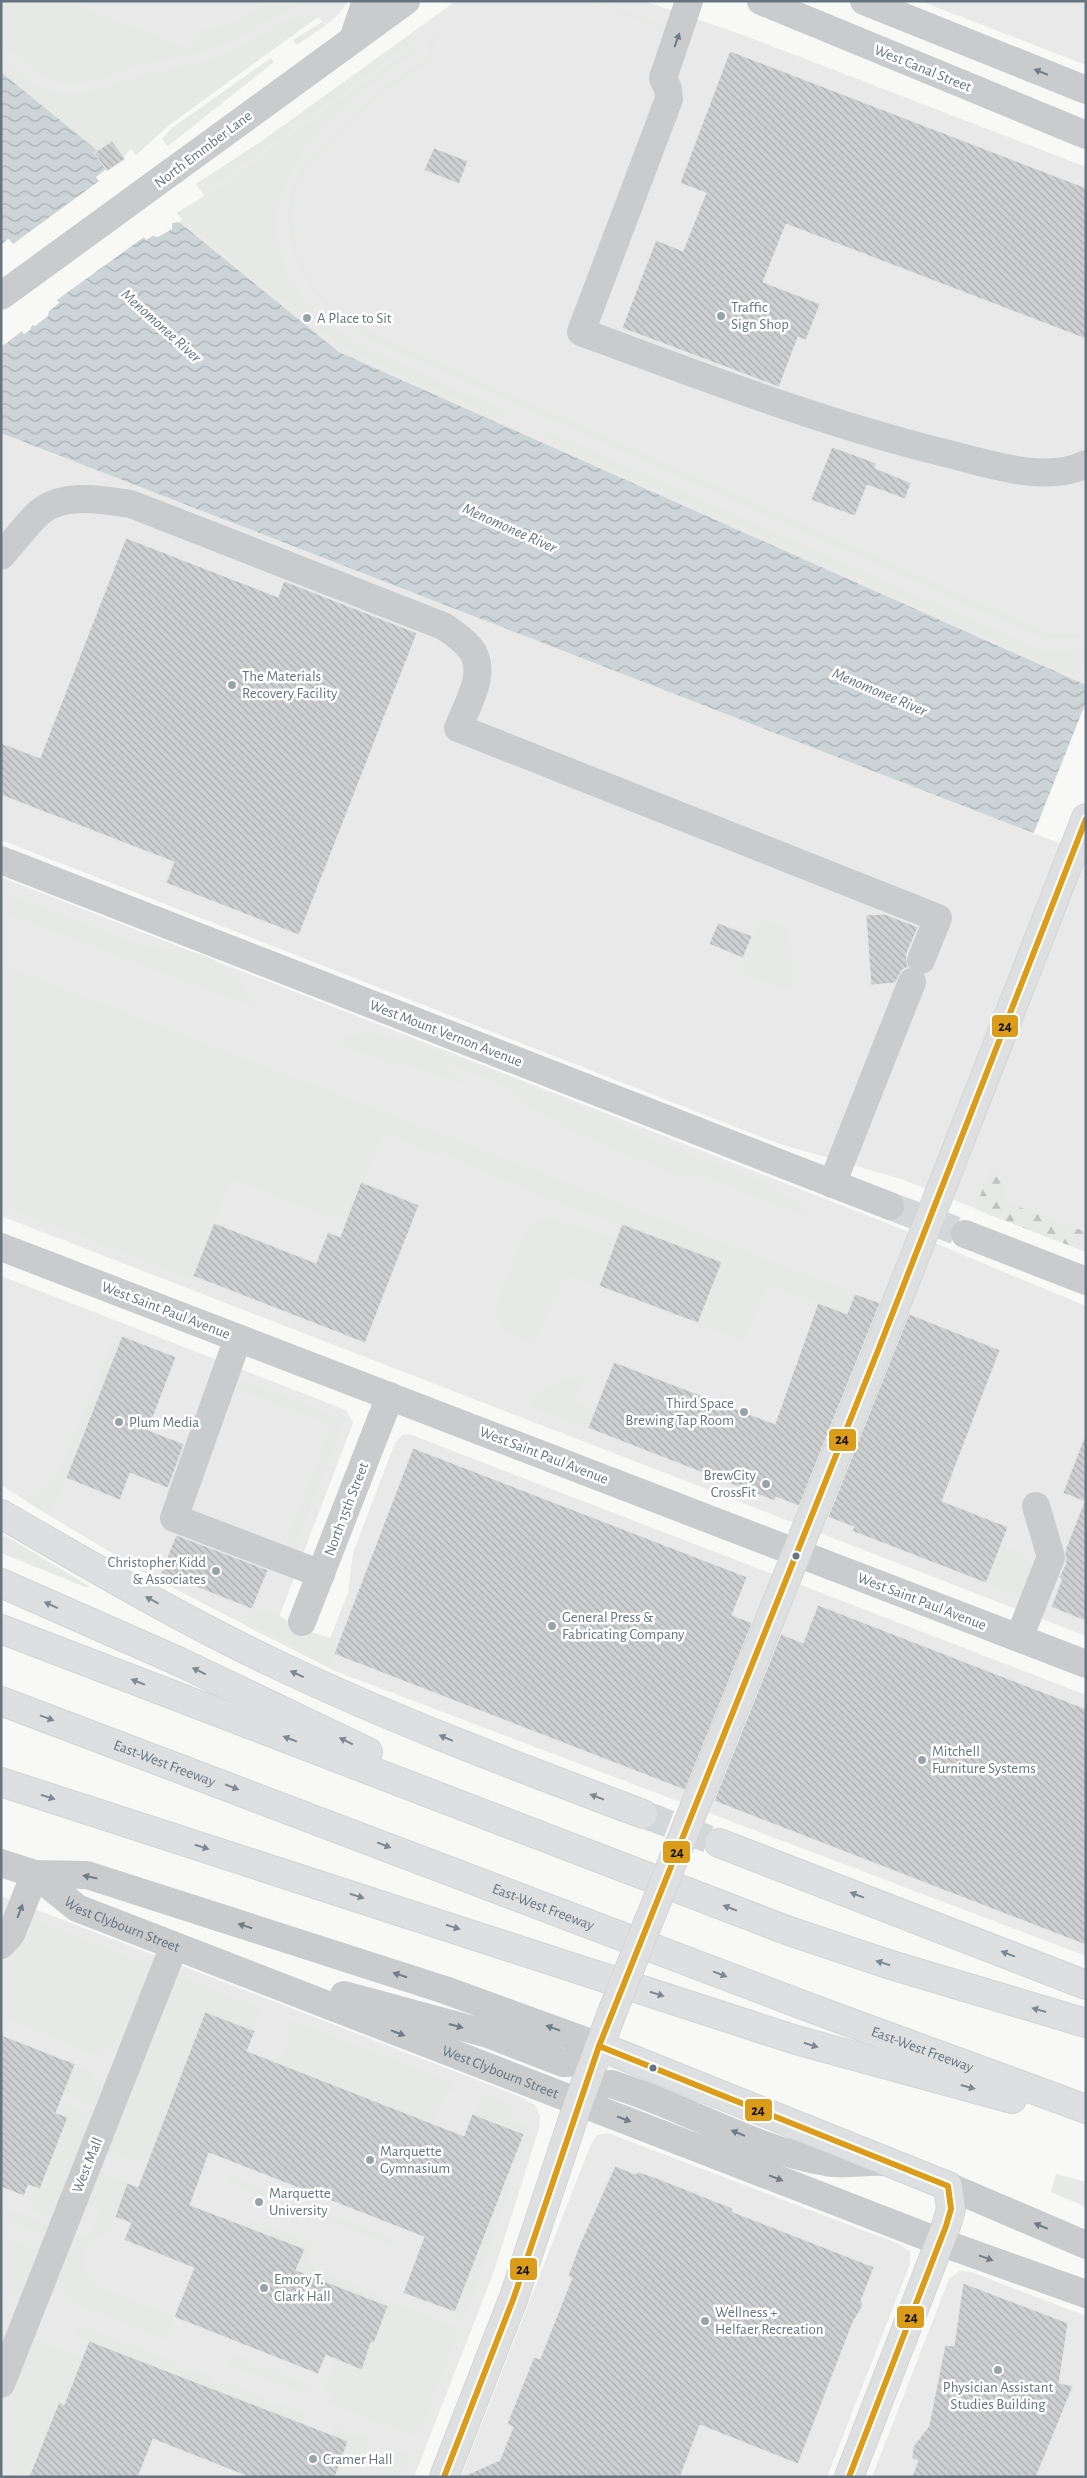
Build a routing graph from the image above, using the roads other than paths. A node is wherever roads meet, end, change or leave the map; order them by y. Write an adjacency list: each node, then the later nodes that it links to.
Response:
1 (366, 1): 6 (street)
2 (406, 1): 6 (street, North Emmber Lane)
3 (689, 1): 10 (street, one-way to 3)
4 (761, 1): 8 (street, West Canal Street)
5 (864, 1): 7 (street, one-way to 5)
6 (353, 40): 9 (street, North Emmber Lane)
7 (1086, 90)
8 (1086, 135)
9 (1, 296)
10 (1086, 464)
11 (1, 556): 14 (street)
12 (1086, 818): 41 (main road, bridge)
13 (1, 860): 14 (street, West Mount Vernon Avenue)
14 (832, 1184): 15 (street, West Mount Vernon Avenue)
15 (890, 1206)
16 (965, 1234): 18 (street)
17 (1, 1247): 19 (street, West Saint Paul Avenue)
18 (1086, 1281)
19 (238, 1338): 20 (street, West Saint Paul Avenue); 23 (street)
20 (390, 1396): 23 (street, North 15th Street); 27 (street, West Saint Paul Avenue)
21 (1036, 1506): 27 (street)
22 (1, 1514): 31 (main road, one-way to 22)
23 (321, 1574): 25 (street, North 15th Street)
24 (1, 1583): 32 (main road, one-way to 24)
25 (302, 1622)
26 (1, 1629): 32 (main road, one-way to 26)
27 (1019, 1638): 28 (street, West Saint Paul Avenue)
28 (1086, 1664)
29 (1, 1701): 43 (main road, East-West Freeway, one-way to 43)
30 (1, 1782): 44 (main road, one-way to 44)
31 (643, 1814)
32 (548, 1838): 40 (main road, one-way to 32)
33 (719, 1843): 39 (main road, one-way to 33)
34 (1, 1863): 35 (street, West Clybourn Street)
35 (34, 1874): 36 (street, one-way to 35); 37 (street, West Clybourn Street); 41 (street, West Clybourn Street, one-way to 35)
36 (1, 1945)
37 (174, 1946): 38 (street, West Clybourn Street); 50 (street, West Mall)
38 (255, 1978): 41 (street, one-way to 41); 42 (street, West Clybourn Street, one-way to 42)
39 (1086, 1985)
40 (1086, 2023)
41 (599, 2046): 42 (main road); 45 (main road, West Clybourn Street)
42 (579, 2102): 45 (street, one-way to 42); 47 (street, West Clybourn Street, one-way to 47); 51 (main road)
43 (1086, 2109)
44 (1086, 2118)
45 (886, 2162): 46 (main road, West Clybourn Street)
46 (948, 2186): 47 (main road); 48 (street, West Clybourn Street, one-way to 46)
47 (940, 2242): 49 (street, West Clybourn Street, one-way to 49); 52 (main road)
48 (1086, 2245)
49 (1086, 2294)
50 (1, 2384)
51 (444, 2477)
52 (849, 2477)

